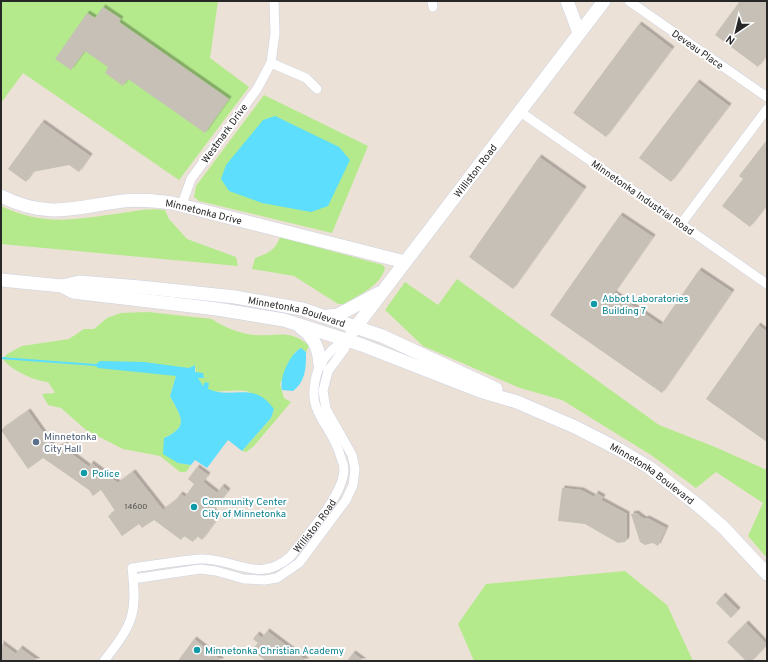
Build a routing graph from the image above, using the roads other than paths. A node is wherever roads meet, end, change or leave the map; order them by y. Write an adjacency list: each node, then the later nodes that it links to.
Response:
1 (274, 1): 6 (street, Westmark Drive)
2 (567, 1): 5 (main road)
3 (604, 1): 5 (main road, Williston Road)
4 (629, 1): 8 (street, Deveau Place)
5 (579, 33): 10 (main road, Williston Road)
6 (271, 63): 7 (street); 12 (street, Westmark Drive)
7 (317, 89)
8 (767, 97)
9 (767, 109): 13 (street)
10 (519, 111): 13 (street, Minnetonka Industrial Road); 14 (main road, Williston Road)
11 (1, 196): 12 (main road, Minnetonka Drive)
12 (182, 204): 14 (main road, Minnetonka Drive)
13 (681, 224): 16 (street, Minnetonka Industrial Road)
14 (405, 262): 18 (main road, Williston Road)
15 (1, 280): 17 (main road, Minnetonka Boulevard)
16 (767, 284)
17 (62, 286): 19 (main road, Minnetonka Boulevard); 20 (main road, Minnetonka Boulevard)
18 (384, 290): 19 (main road); 21 (main road, Williston Road)
19 (328, 316): 21 (main road, Minnetonka Boulevard)
20 (297, 324): 22 (main road, Minnetonka Boulevard); 23 (main road)
21 (357, 326): 22 (main road, Williston Road); 24 (main road, Minnetonka Boulevard)
22 (346, 340): 23 (street, Williston Road); 24 (main road, Minnetonka Boulevard); 26 (street, Williston Road)
23 (320, 365): 26 (street, Williston Road)
24 (516, 402): 25 (main road, Minnetonka Boulevard)
25 (767, 574)
26 (133, 579): 27 (street, Williston Road)
27 (104, 661)

